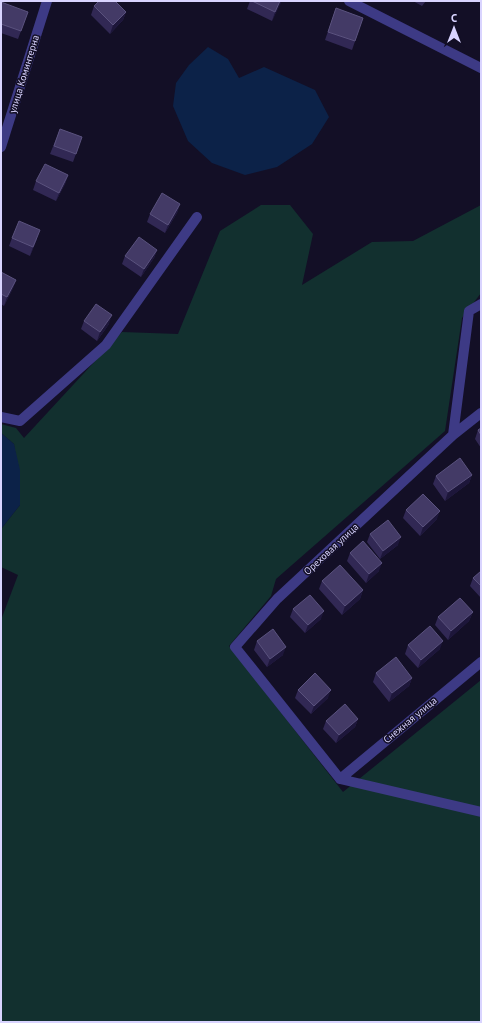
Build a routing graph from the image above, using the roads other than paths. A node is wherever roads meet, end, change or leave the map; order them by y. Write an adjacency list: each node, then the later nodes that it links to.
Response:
1 (47, 1): 4 (street, улица Коминтерна)
2 (349, 1): 3 (street)
3 (480, 67)
4 (1, 147)
5 (197, 217): 8 (street)
6 (481, 304): 9 (street)
7 (481, 413): 9 (street)
8 (1, 417)
9 (453, 435): 11 (street, Ореховая улица)
10 (481, 662): 11 (street, Снежная улица)
11 (340, 779): 12 (street)
12 (481, 812)

